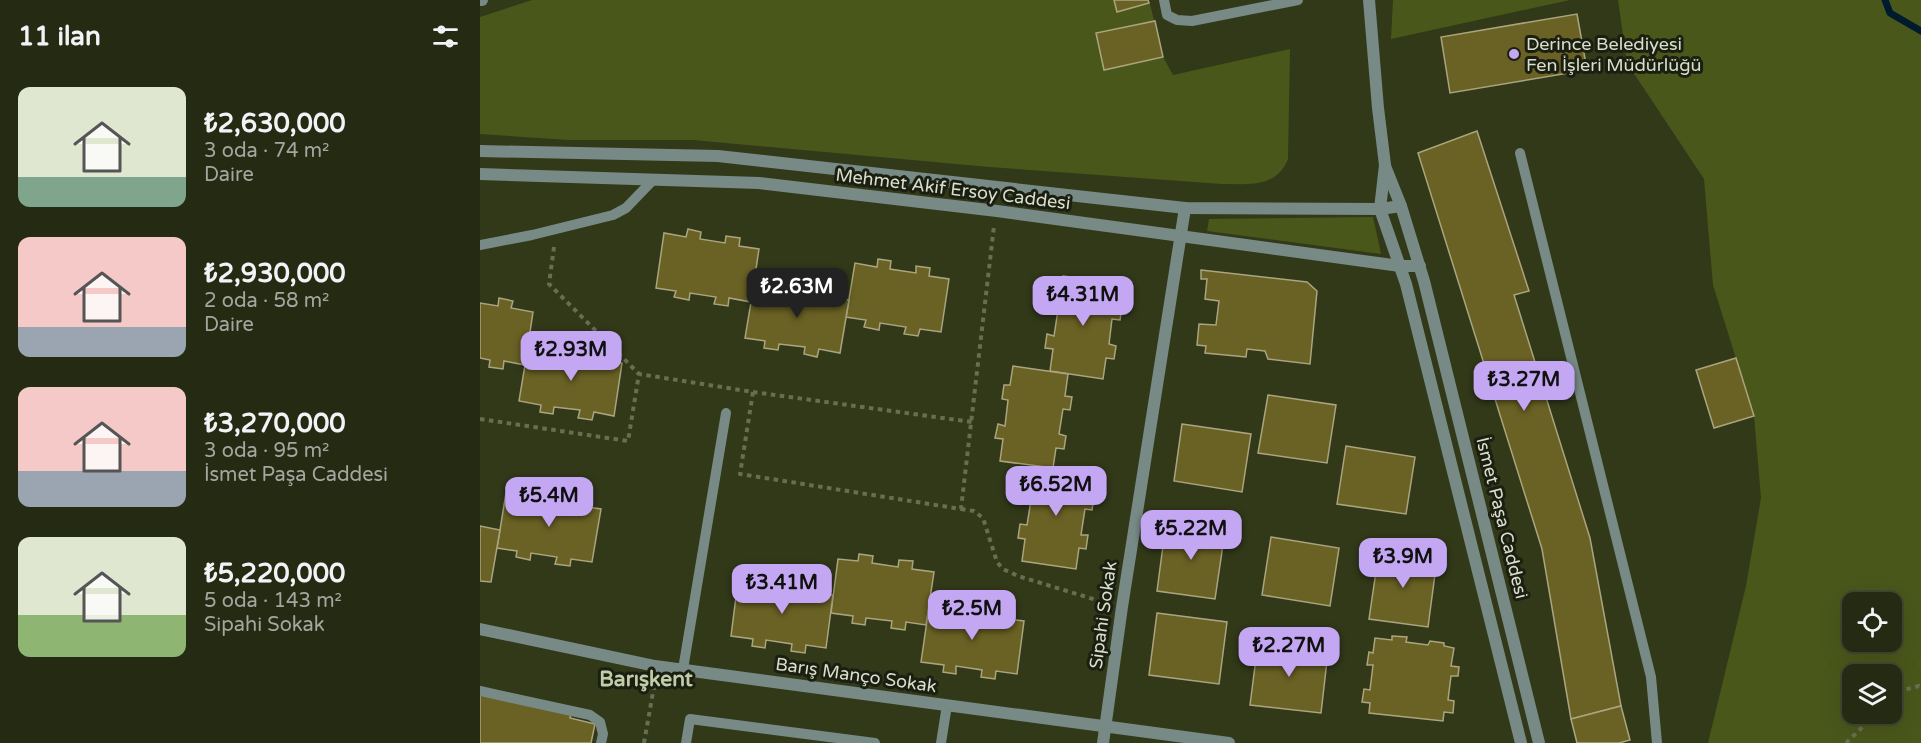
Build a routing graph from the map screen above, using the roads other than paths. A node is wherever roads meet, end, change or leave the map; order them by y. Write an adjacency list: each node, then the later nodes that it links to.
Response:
1 (1164, 0): 2 (lane)
2 (1298, 0)
3 (1369, 0): 6 (street, İsmet Paşa Caddesi)
4 (480, 151): 10 (street, Mehmet Akif Ersoy Caddesi)
5 (1520, 153): 30 (lane)
6 (1385, 165): 9 (street, İsmet Paşa Caddesi); 11 (street, İsmet Paşa Caddesi)
7 (480, 174): 8 (street, Mehmet Akif Ersoy Caddesi)
8 (653, 180): 12 (street, Mehmet Akif Ersoy Caddesi); 13 (lane)
9 (1401, 206): 11 (street, Mehmet Akif Ersoy Caddesi); 15 (street, İsmet Paşa Caddesi)
10 (1185, 208): 11 (street, Mehmet Akif Ersoy Caddesi); 12 (street, Sipahi Sokak)
11 (1380, 209): 14 (street, İsmet Paşa Caddesi)
12 (1180, 236): 14 (street, Mehmet Akif Ersoy Caddesi); 21 (street, Sipahi Sokak)
13 (480, 245)
14 (1400, 266): 15 (street, Mehmet Akif Ersoy Caddesi); 28 (street, İsmet Paşa Caddesi)
15 (1420, 266): 29 (street, İsmet Paşa Caddesi)
16 (726, 413): 18 (lane)
17 (480, 629): 18 (street, Barış Manço Sokak)
18 (683, 669): 20 (street, Barış Manço Sokak)
19 (480, 691): 22 (lane)
20 (947, 705): 21 (street, Barış Manço Sokak); 25 (lane)
21 (1105, 727): 26 (street, Sipahi Sokak); 27 (street, Barış Manço Sokak)
22 (601, 743)
23 (686, 743): 24 (lane)
24 (875, 743)
25 (941, 743)
26 (1103, 743)
27 (1229, 743)
28 (1521, 743)
29 (1539, 743)
30 (1657, 743)

